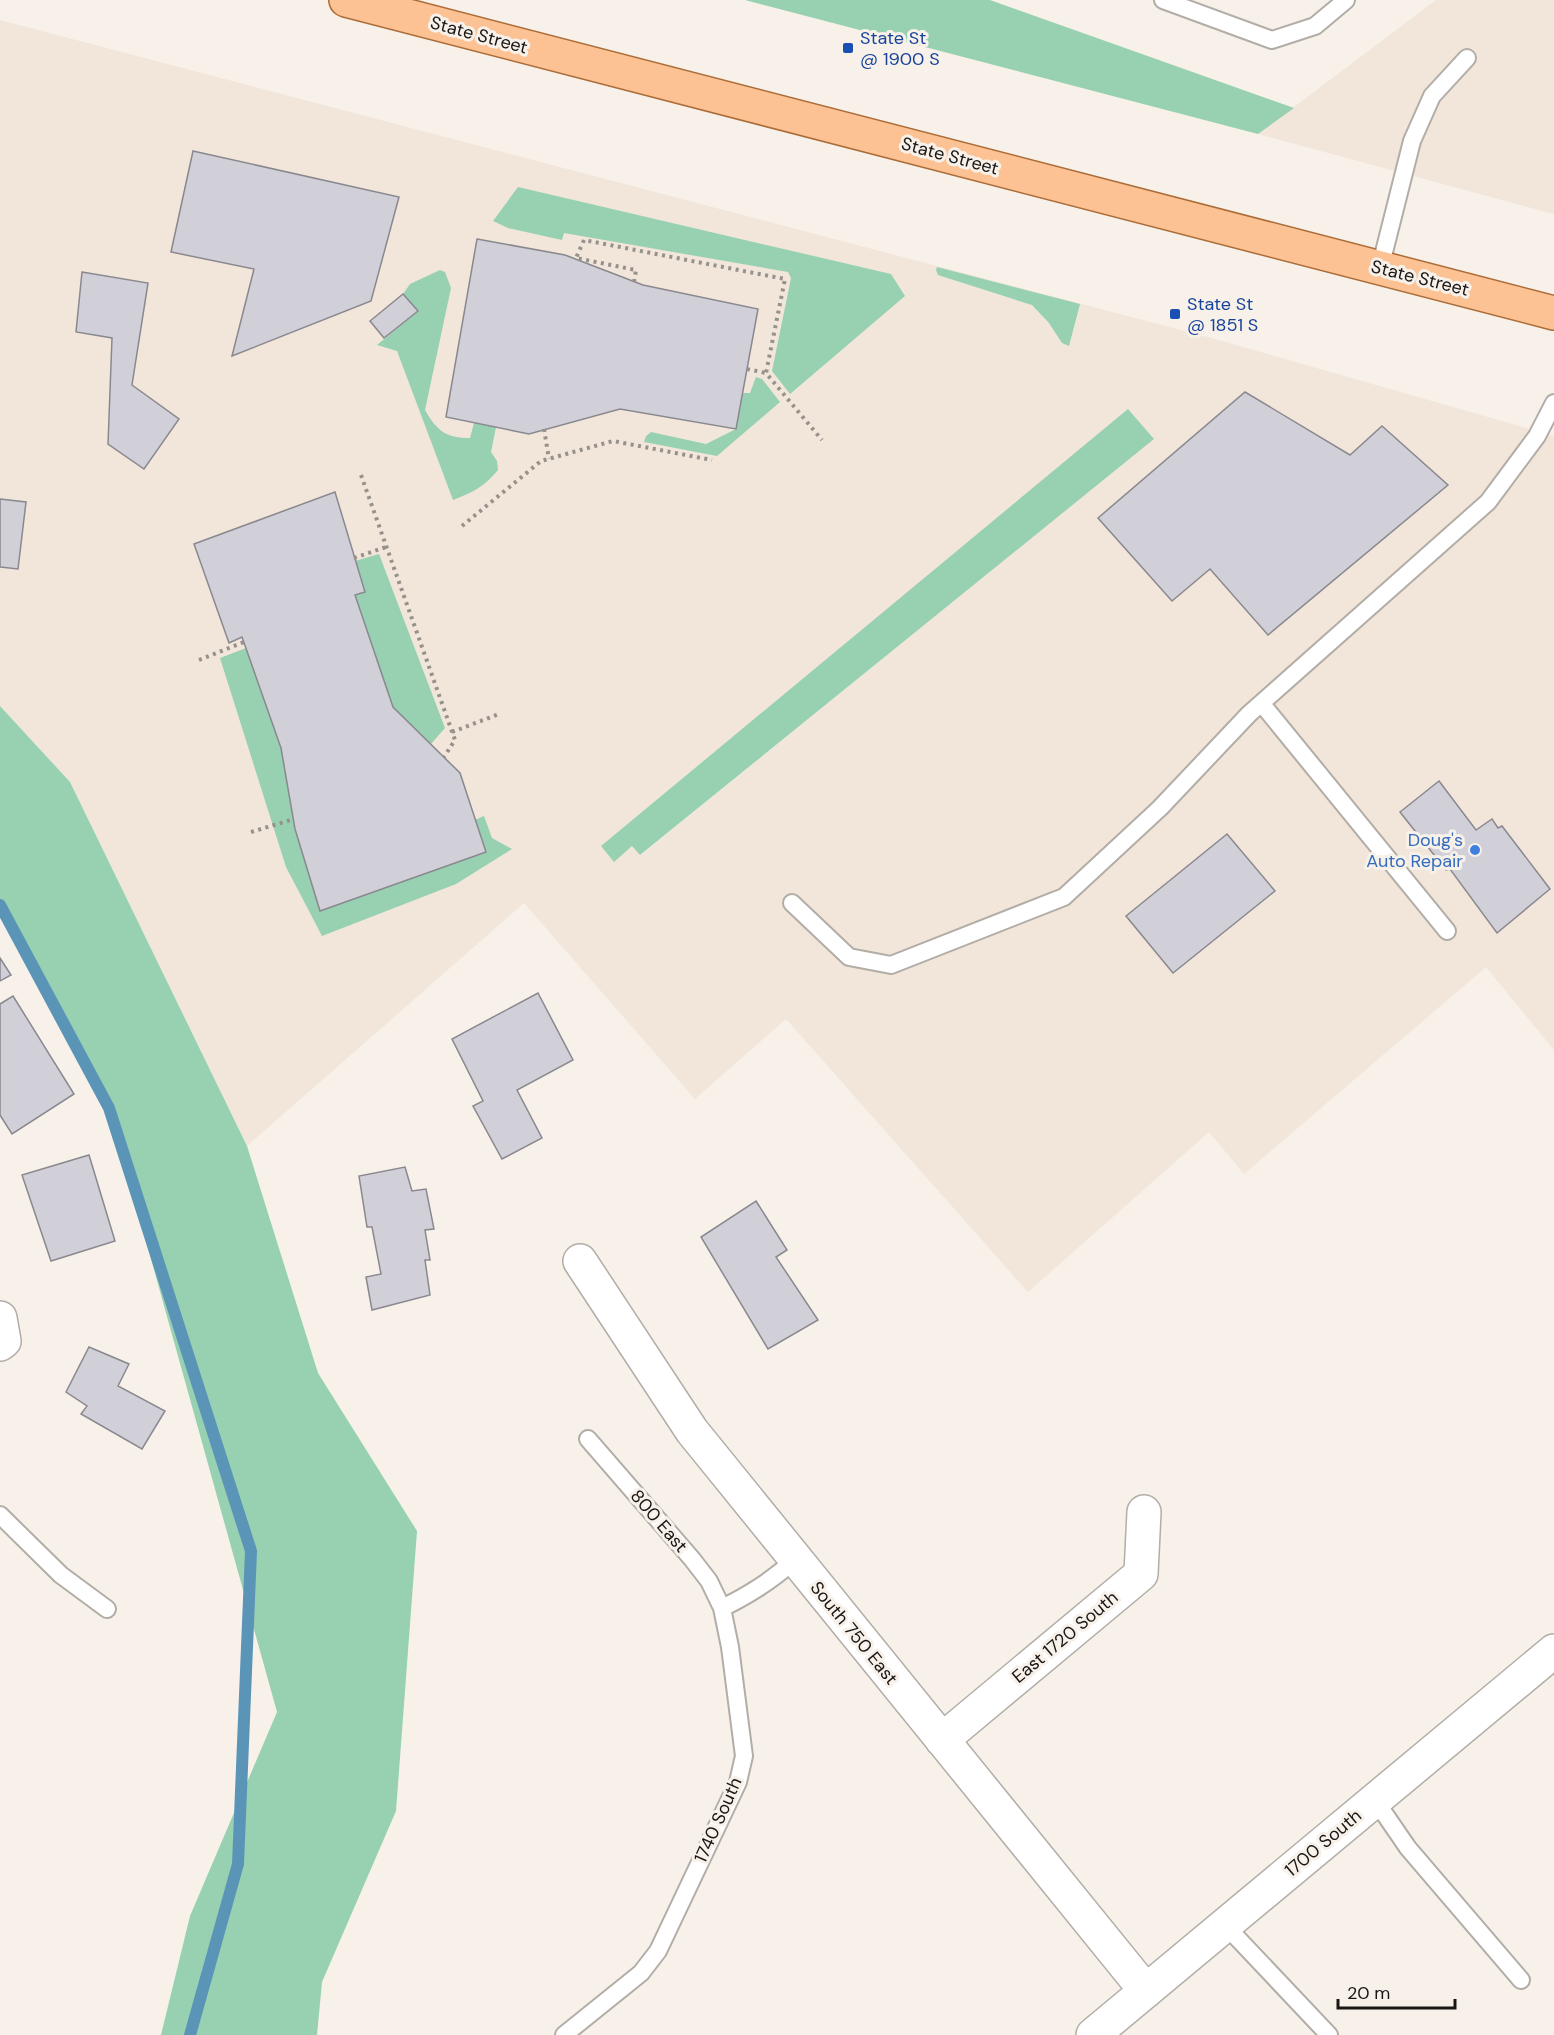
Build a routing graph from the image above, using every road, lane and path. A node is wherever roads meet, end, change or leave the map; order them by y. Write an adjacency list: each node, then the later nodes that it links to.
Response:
1 (346, 0): 5 (main road, State Street)
2 (1163, 0): 3 (lane)
3 (1346, 0)
4 (1467, 58): 5 (lane)
5 (1380, 268): 7 (main road, State Street)
6 (634, 282): 9 (path)
7 (1554, 313)
8 (747, 369): 9 (path)
9 (766, 373): 12 (path)
10 (1554, 403): 21 (lane)
11 (544, 429): 13 (path)
12 (822, 440)
13 (549, 459): 14 (path); 16 (path)
14 (712, 460)
15 (361, 476): 17 (path)
16 (462, 526)
17 (386, 547): 18 (path); 23 (path)
18 (354, 558)
19 (244, 642): 20 (path)
20 (199, 660)
21 (1262, 704): 27 (lane); 28 (lane)
22 (499, 714): 23 (path)
23 (452, 732): 24 (path)
24 (444, 757)
25 (294, 819): 26 (path)
26 (251, 832)
27 (792, 903)
28 (1447, 932)
29 (580, 1261): 33 (street, South 750 East)
30 (588, 1439): 34 (lane, 800 East)
31 (1144, 1512): 37 (street, East 1720 South)
32 (0, 1515): 35 (lane)
33 (795, 1560): 34 (lane); 37 (street, South 750 East)
34 (722, 1608): 42 (lane, 1740 South)
35 (107, 1609)
36 (1554, 1651): 38 (street, 1700 South)
37 (942, 1740): 41 (street, South 750 East)
38 (1375, 1800): 39 (street, 1700 South); 40 (lane)
39 (1225, 1925): 41 (street, 1700 South); 44 (lane)
40 (1521, 1980)
41 (1146, 1991): 43 (street, 1700 South)
42 (564, 2035)
43 (1093, 2035)
44 (1329, 2035)

